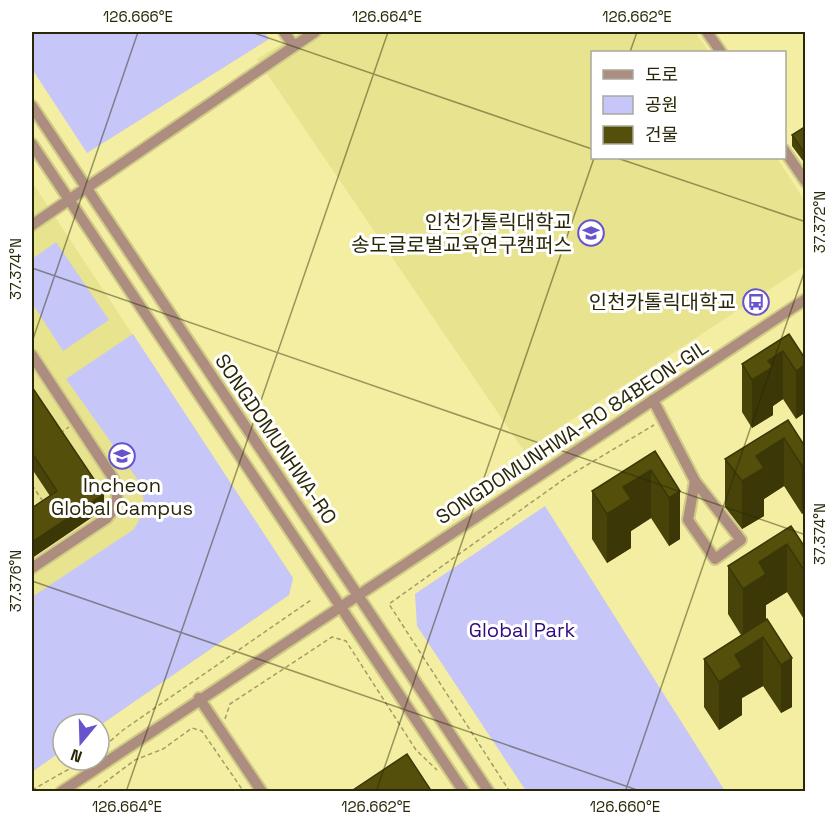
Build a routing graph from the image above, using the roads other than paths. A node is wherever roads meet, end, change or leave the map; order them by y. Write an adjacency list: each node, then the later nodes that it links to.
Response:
1 (284, 32): 4 (street)
2 (315, 32): 4 (street)
3 (707, 32): 5 (street)
4 (294, 46): 10 (street)
5 (720, 51)
6 (32, 106): 10 (street, SONGDOMUNHWA-RO)
7 (32, 144): 11 (street, SONGDOMUNHWA-RO)
8 (786, 153): 9 (street)
9 (806, 182)
10 (87, 188): 11 (street); 18 (street, SONGDOMUNHWA-RO)
11 (69, 200): 12 (street); 19 (street, SONGDOMUNHWA-RO)
12 (32, 225)
13 (806, 299): 15 (street, SONGDOMUNHWA-RO 84BEON-GIL)
14 (32, 356): 17 (street)
15 (653, 400): 16 (street); 18 (street, SONGDOMUNHWA-RO 84BEON-GIL)
16 (695, 481): 16 (street)
17 (32, 568)
18 (358, 595): 19 (street, SONGDOMUNHWA-RO 84BEON-GIL); 24 (street, SONGDOMUNHWA-RO)
19 (341, 606): 20 (street, SONGDOMUNHWA-RO 84BEON-GIL); 23 (street, SONGDOMUNHWA-RO)
20 (200, 698): 21 (street, SONGDOMUNHWA-RO 84BEON-GIL); 22 (street)
21 (62, 792)
22 (262, 792)
23 (464, 792)
24 (489, 792)

